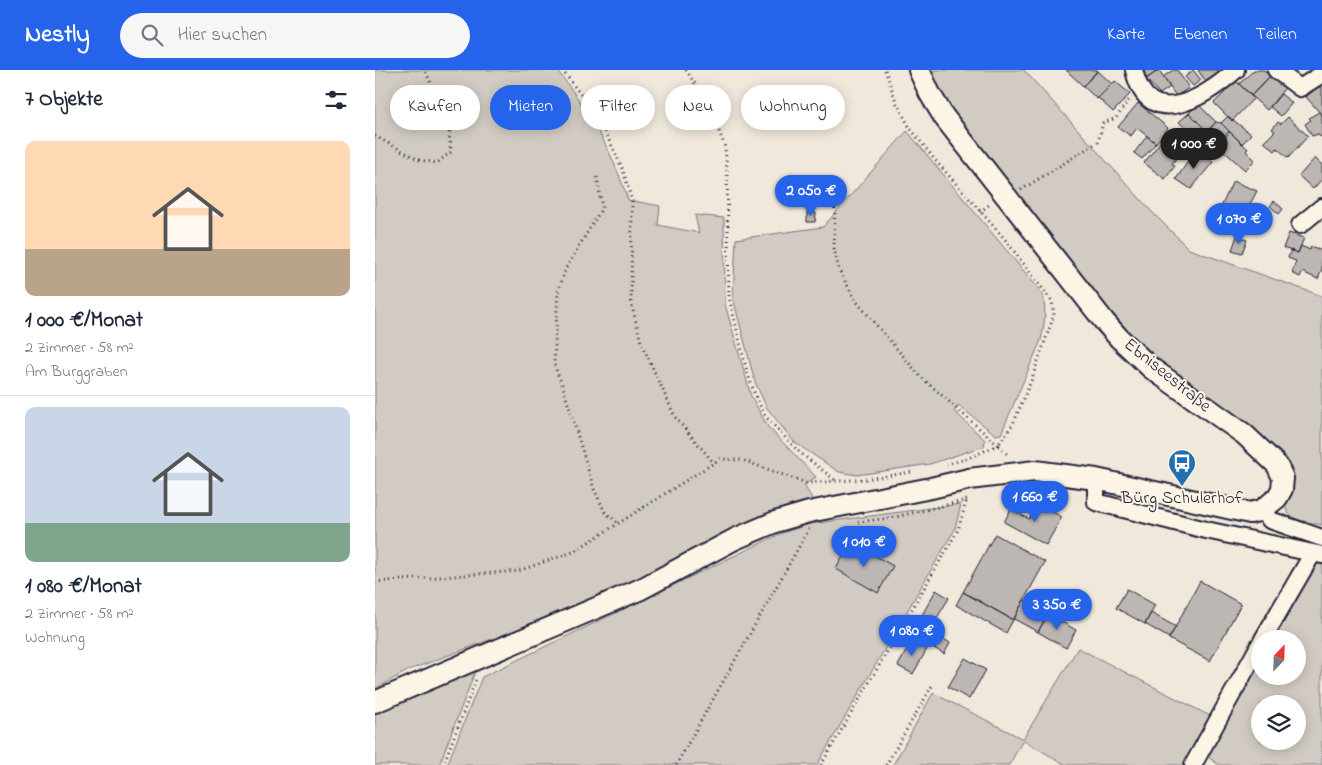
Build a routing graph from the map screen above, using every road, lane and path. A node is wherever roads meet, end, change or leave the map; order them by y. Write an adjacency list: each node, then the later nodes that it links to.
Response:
1 (425, 70): 11 (path)
2 (562, 70): 19 (path)
3 (686, 70): 24 (path)
4 (885, 70): 16 (path)
5 (919, 70): 13 (street, Ebniseestraße)
6 (1134, 70): 10 (street)
7 (1236, 70): 10 (street)
8 (1276, 70): 9 (street)
9 (1322, 74)
10 (1137, 87): 13 (path)
11 (375, 136)
12 (597, 177): 27 (path)
13 (1008, 197): 16 (path); 25 (street, Ebniseestraße)
14 (835, 198): 18 (path)
15 (1322, 206): 17 (street)
16 (980, 212): 18 (path)
17 (1300, 225)
18 (997, 445): 20 (path); 22 (path)
19 (713, 462): 24 (path); 27 (path)
20 (937, 467)
21 (918, 471): 24 (path)
22 (1010, 472): 23 (street); 36 (street)
23 (1096, 479): 25 (street); 30 (street)
24 (835, 480)
25 (1262, 510): 29 (street)
26 (855, 522): 39 (path)
27 (618, 523): 31 (path)
28 (801, 532): 38 (path)
29 (1322, 538)
30 (1317, 554): 32 (street)
31 (375, 582)
32 (1269, 630)
33 (1251, 660): 41 (street)
34 (479, 674): 37 (path)
35 (932, 686): 40 (path)
36 (375, 702)
37 (443, 765)
38 (675, 765)
39 (821, 765)
40 (886, 765)
41 (1193, 765)

